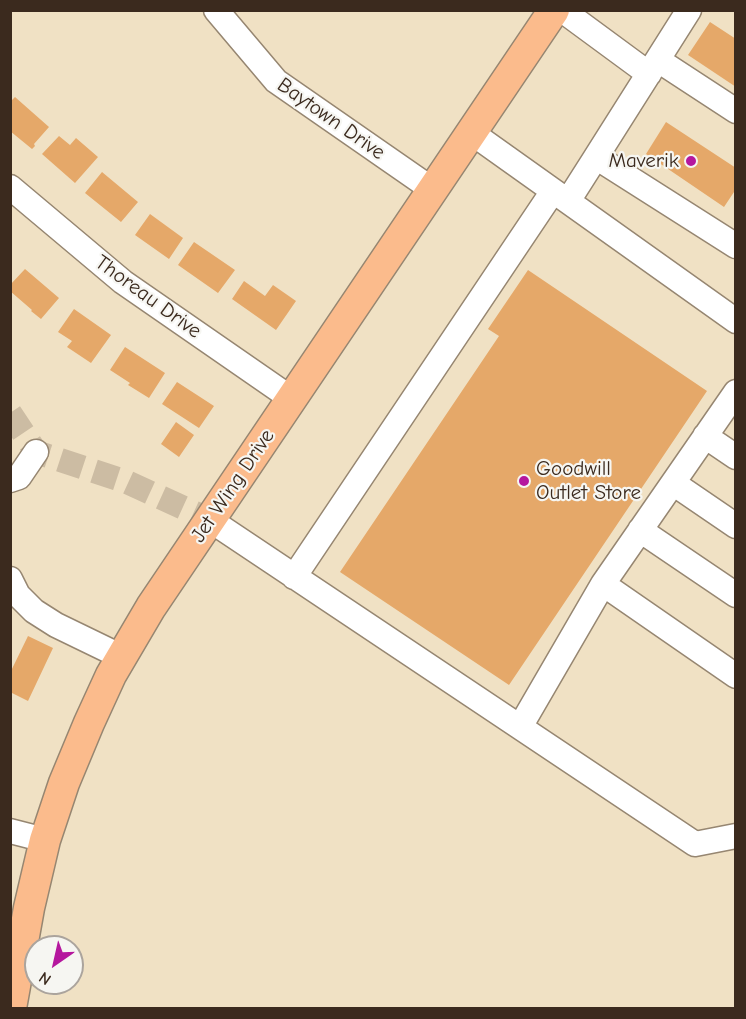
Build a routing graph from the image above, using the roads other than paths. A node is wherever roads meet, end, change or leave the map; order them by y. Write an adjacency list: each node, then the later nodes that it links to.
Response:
1 (216, 10): 9 (street, Baytown Drive)
2 (689, 10): 4 (street)
3 (551, 12): 4 (street); 6 (main road, Jet Wing Drive)
4 (654, 67): 5 (street); 7 (street)
5 (735, 111)
6 (471, 133): 9 (main road, Jet Wing Drive); 10 (street)
7 (596, 156): 10 (street); 11 (street)
8 (10, 187): 14 (street, Thoreau Drive)
9 (433, 190): 14 (main road, Jet Wing Drive)
10 (561, 196): 12 (street); 23 (street)
11 (735, 246)
12 (735, 321)
13 (735, 394): 15 (street)
14 (292, 399): 20 (main road, Jet Wing Drive)
15 (705, 436): 17 (street); 19 (street)
16 (36, 452): 18 (street)
17 (735, 457)
18 (10, 480)
19 (673, 483): 21 (street); 22 (street)
20 (210, 520): 23 (street); 27 (main road, Jet Wing Drive)
21 (735, 526)
22 (640, 530): 25 (street); 26 (street)
23 (294, 576): 29 (street)
24 (10, 579): 27 (street)
25 (603, 584): 28 (street); 29 (street)
26 (735, 595)
27 (122, 657): 32 (main road, Jet Wing Drive)
28 (735, 676)
29 (520, 727): 31 (street)
30 (10, 831): 32 (street)
31 (735, 836)
32 (45, 840): 33 (main road, Jet Wing Drive)
33 (11, 1008)

